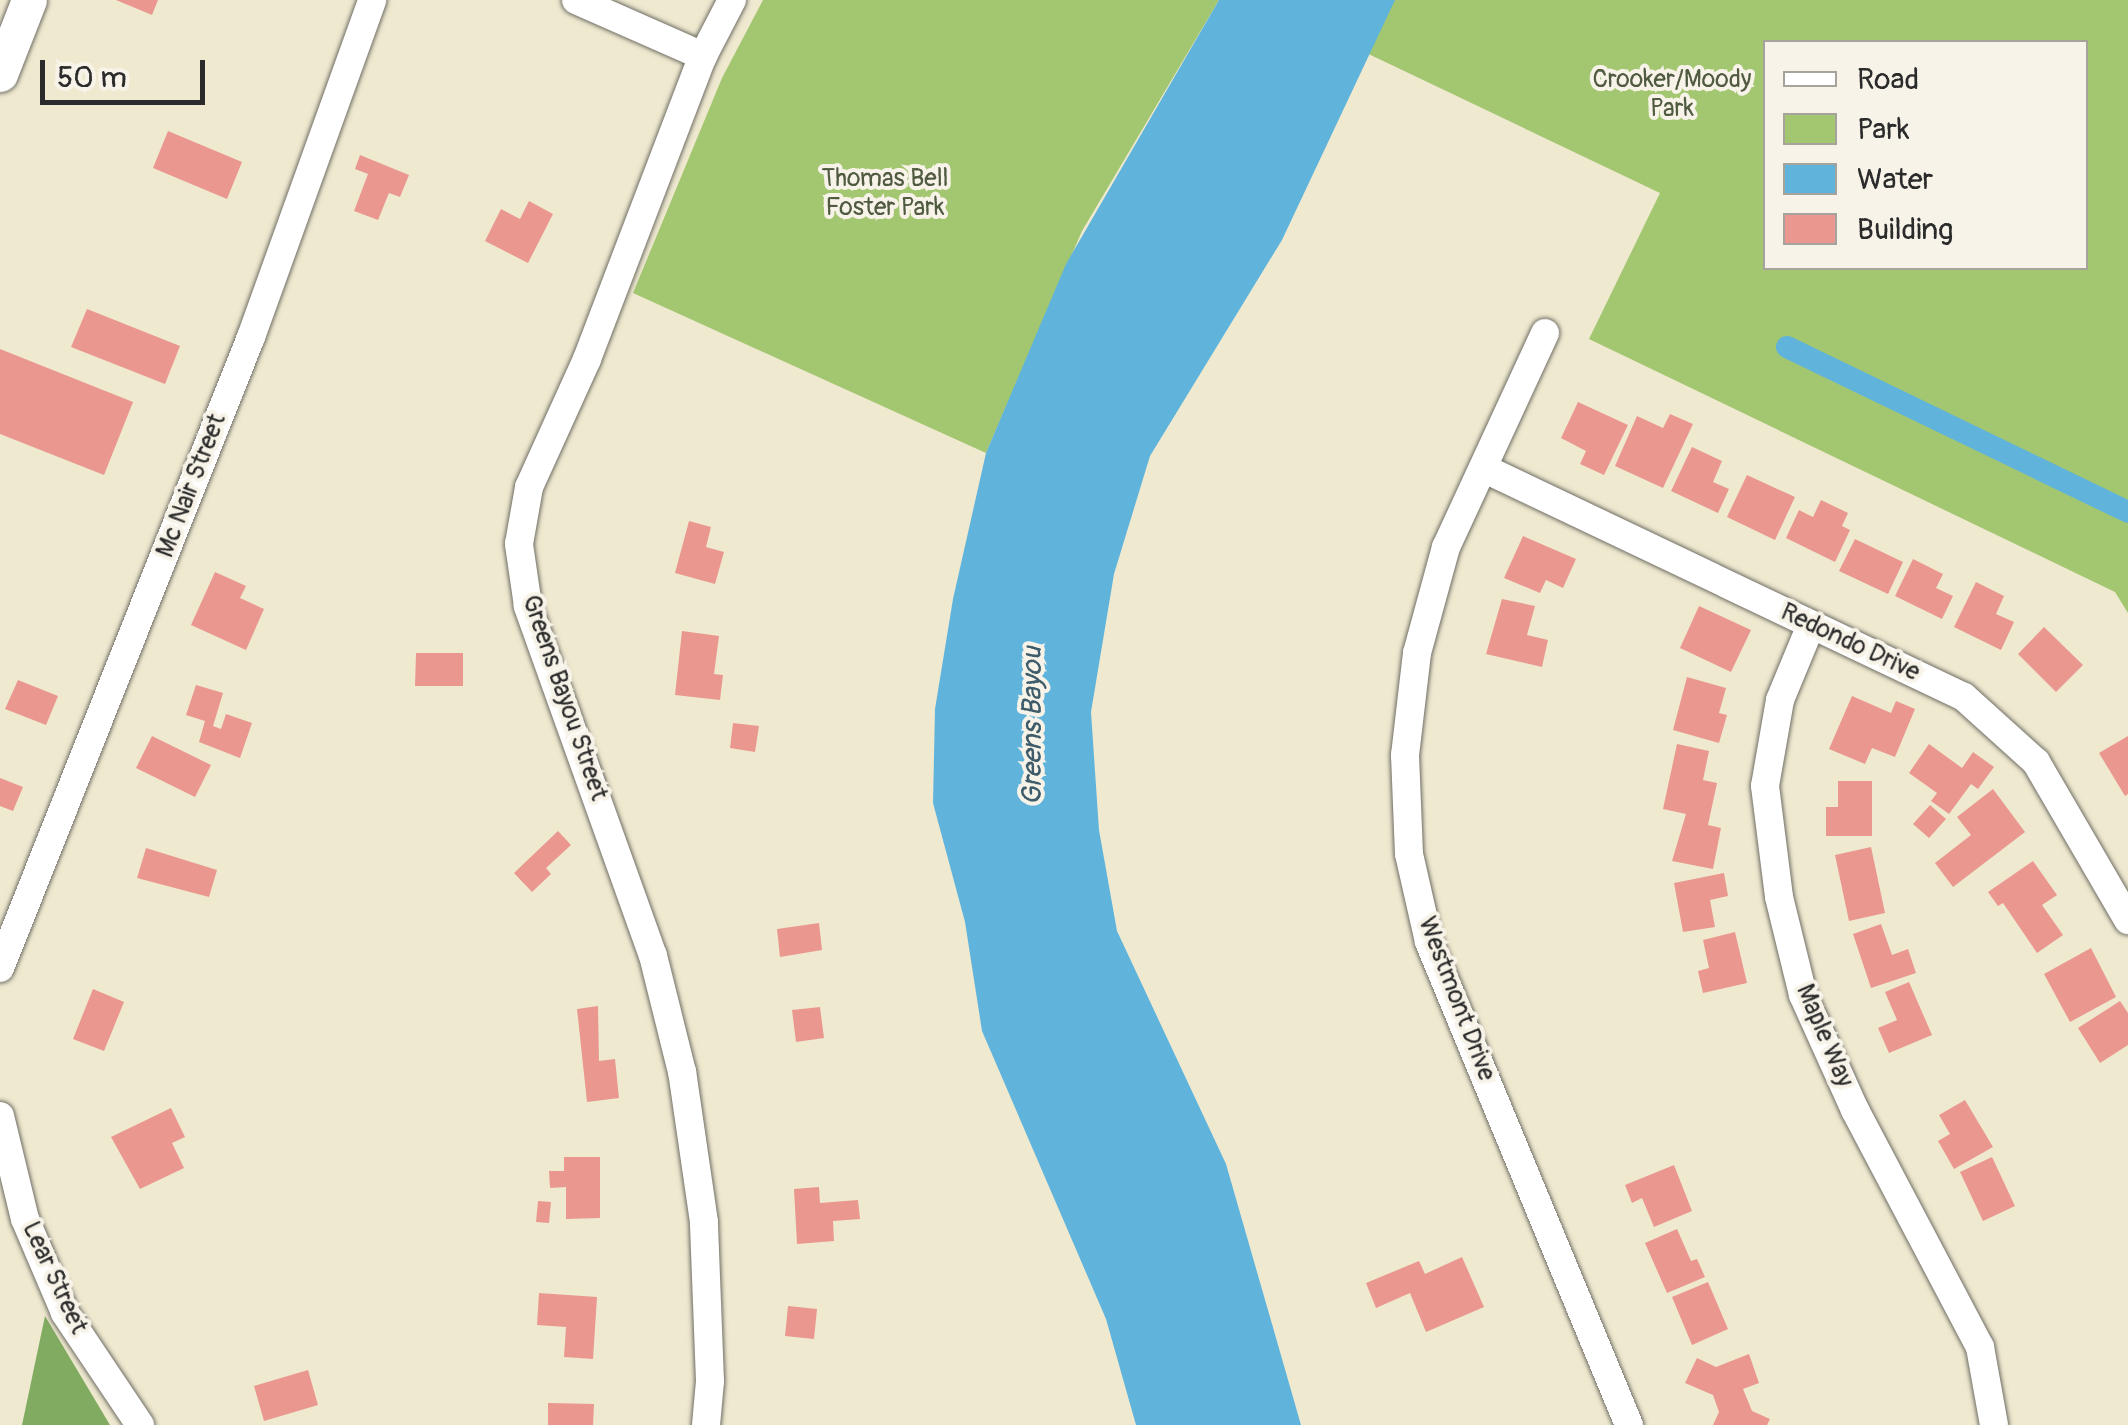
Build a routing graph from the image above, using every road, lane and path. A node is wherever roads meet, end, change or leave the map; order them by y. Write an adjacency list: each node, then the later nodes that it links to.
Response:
1 (29, 0): 6 (main road)
2 (372, 0): 11 (street, Mc Nair Street)
3 (576, 0): 5 (street)
4 (732, 0): 5 (street, Greens Bayou Street)
5 (703, 56): 14 (street, Greens Bayou Street)
6 (0, 74)
7 (1545, 333): 8 (street, Westmont Drive)
8 (1483, 468): 9 (street, Redondo Drive); 15 (street, Westmont Drive)
9 (1811, 625): 10 (street, Redondo Drive); 16 (street, Maple Way)
10 (2128, 920)
11 (0, 968)
12 (0, 1116): 13 (street, Lear Street)
13 (140, 1425)
14 (706, 1425)
15 (1630, 1425)
16 (1994, 1425)

